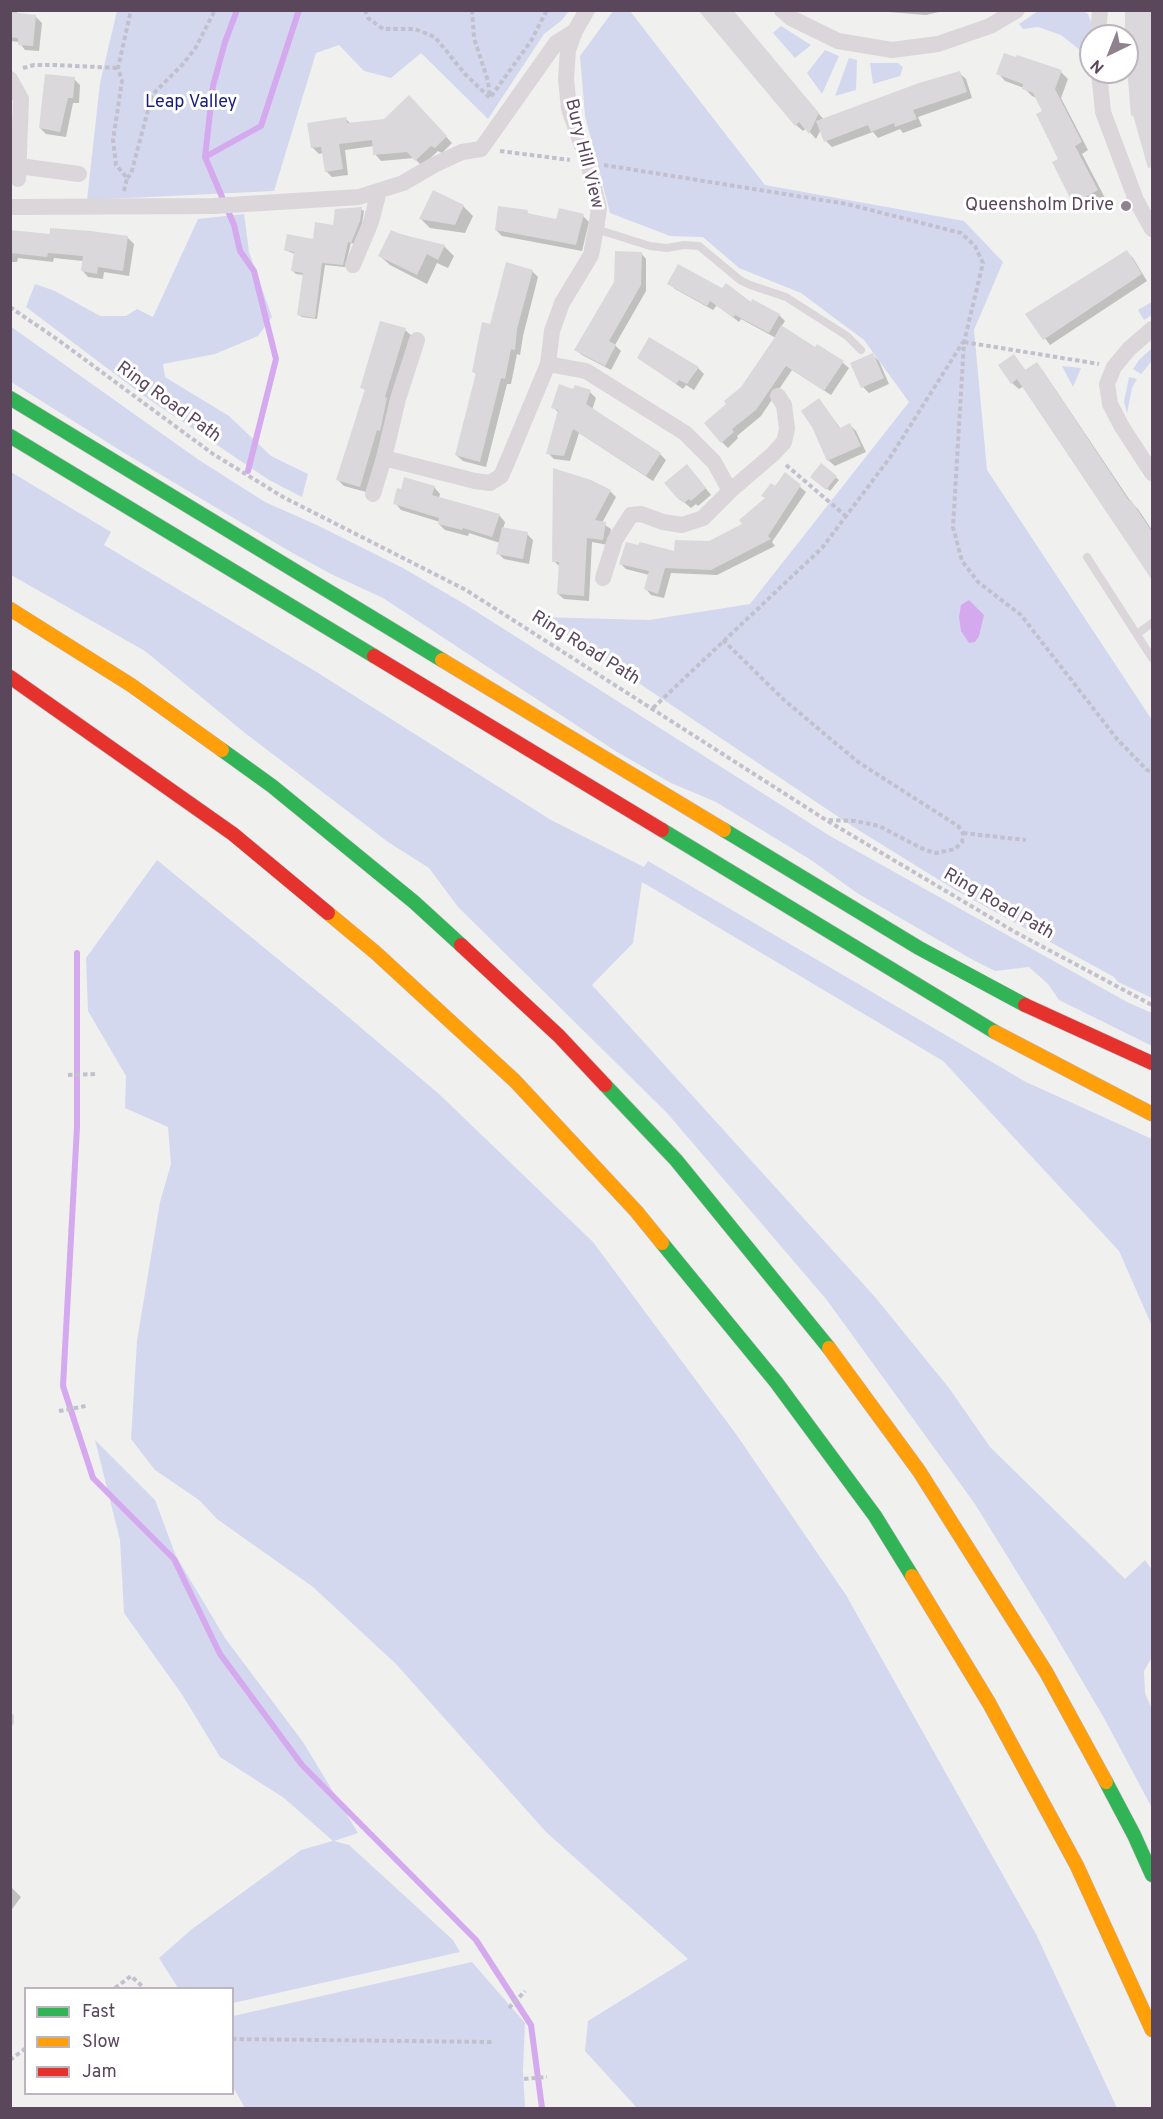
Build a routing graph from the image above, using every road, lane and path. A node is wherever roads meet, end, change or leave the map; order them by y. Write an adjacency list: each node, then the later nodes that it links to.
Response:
1 (131, 10): 10 (path)
2 (215, 10): 18 (path)
3 (365, 10): 13 (path)
4 (472, 10): 13 (path)
5 (547, 10): 13 (path)
6 (586, 10): 9 (street, Bury Hill View)
7 (782, 10): 8 (street)
8 (1017, 10)
9 (575, 31): 14 (street); 16 (street, Bury Hill View)
10 (118, 68): 11 (path); 18 (path)
11 (14, 74): 17 (street)
12 (1100, 84): 23 (street)
13 (490, 98): 14 (path)
14 (497, 126): 15 (street)
15 (481, 149): 16 (path); 19 (street)
16 (588, 163): 22 (street, Bury Hill View); 28 (path)
17 (79, 174)
18 (127, 178): 21 (path)
19 (379, 191): 21 (street); 24 (street)
20 (10, 207): 21 (street)
21 (120, 207)
22 (596, 229): 29 (lane); 30 (street, Bury Hill View)
23 (1152, 229)
24 (353, 265)
25 (10, 307): 49 (path, Ring Road Path)
26 (1152, 329): 31 (street)
27 (417, 340): 36 (street)
28 (964, 342): 31 (path); 40 (path); 50 (path)
29 (861, 350)
30 (548, 364): 36 (street, Bury Hill View); 38 (street)
31 (1114, 367): 37 (street)
32 (778, 396): 35 (street)
33 (10, 398): 55 (highway)
34 (10, 436): 58 (highway)
35 (773, 454): 38 (street); 40 (path)
36 (384, 458): 39 (street)
37 (1152, 473)
38 (730, 491): 42 (street)
39 (373, 494)
40 (847, 517): 46 (path)
41 (1087, 556): 45 (lane)
42 (603, 578)
43 (10, 609): 63 (highway)
44 (1152, 622): 45 (lane)
45 (1137, 634): 47 (lane)
46 (723, 640): 49 (path); 52 (path)
47 (1152, 658)
48 (10, 676): 68 (highway)
49 (653, 708): 51 (path, Ring Road Path)
50 (1152, 772)
51 (826, 820): 52 (path); 54 (path, Ring Road Path)
52 (963, 833): 53 (path)
53 (1026, 840)
54 (1152, 1005)
55 (1152, 1063)
56 (96, 1074): 57 (path)
57 (68, 1075)
58 (1152, 1114)
59 (86, 1406): 60 (path)
60 (59, 1411)
61 (10, 1717): 62 (lane)
62 (10, 1722)
63 (1152, 1875)
64 (117, 1987): 65 (path)
65 (142, 1987)
66 (525, 1991): 67 (path)
67 (509, 2008)
68 (1152, 2030)
69 (234, 2038): 70 (path)
70 (492, 2042)
71 (24, 2050): 72 (path)
72 (10, 2060)
73 (547, 2078): 74 (path)
74 (524, 2079)

